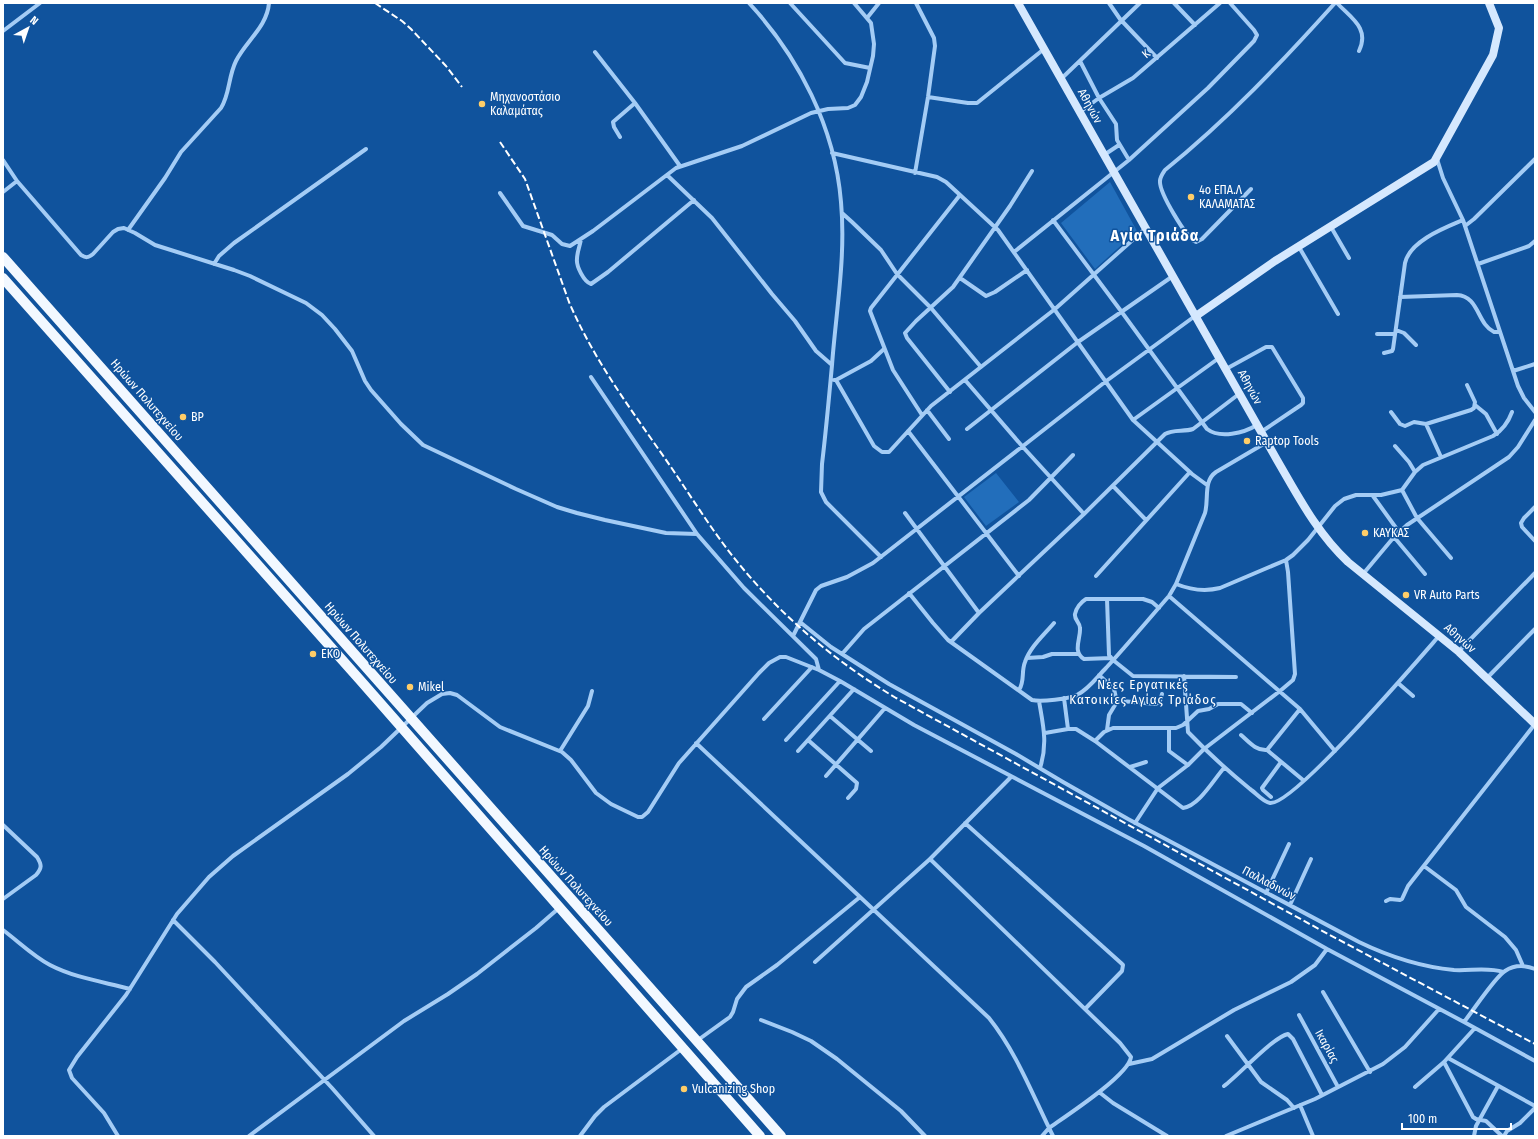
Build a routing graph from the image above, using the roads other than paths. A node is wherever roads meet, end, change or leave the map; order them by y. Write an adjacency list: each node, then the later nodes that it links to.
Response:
1 (40, 3): 19 (street)
2 (269, 3): 59 (street)
3 (749, 3): 30 (street)
4 (790, 3): 25 (street)
5 (854, 3): 16 (street)
6 (879, 3): 16 (street)
7 (916, 3): 27 (street)
8 (1018, 3): 20 (main road, Αθηνών)
9 (1109, 3): 17 (street)
10 (1140, 3): 17 (street)
11 (1174, 3): 18 (street)
12 (1220, 3): 18 (street, Κ)
13 (1230, 3): 40 (street)
14 (1336, 3): 21 (street); 47 (street)
15 (1489, 3): 37 (main road)
16 (867, 18): 25 (street)
17 (1122, 21): 23 (street); 24 (street)
18 (1195, 25): 23 (street, Κ)
19 (3, 31)
20 (1044, 49): 26 (main road, Αθηνών); 27 (street)
21 (1359, 51)
22 (595, 52): 29 (street)
23 (1157, 58): 28 (street, Κ)
24 (1080, 61): 26 (street); 28 (street)
25 (870, 68): 30 (street)
26 (1061, 79): 31 (main road, Αθηνών)
27 (928, 97): 44 (street)
28 (1099, 98): 31 (street, Κ); 33 (street)
29 (635, 103): 32 (street); 41 (street)
30 (818, 111): 35 (street); 41 (street)
31 (1080, 113): 36 (main road, Αθηνών)
32 (620, 137)
33 (1119, 145): 36 (street); 40 (street)
34 (366, 149): 66 (street)
35 (832, 153): 44 (street); 52 (street)
36 (1104, 155): 43 (main road, Αθηνών)
37 (1437, 159): 54 (street); 57 (main road)
38 (1535, 159): 55 (street)
39 (3, 160): 46 (street)
40 (1128, 160): 43 (street)
41 (680, 166): 45 (street)
42 (1032, 171): 56 (street)
43 (1113, 172): 53 (street); 58 (main road, Αθηνών)
44 (915, 173): 50 (street)
45 (667, 175): 51 (street); 60 (street)
46 (17, 182): 48 (street); 59 (street)
47 (1251, 189)
48 (3, 192)
49 (500, 193): 60 (street)
50 (960, 195): 56 (street); 69 (street)
51 (694, 200): 60 (street); 90 (street)
52 (842, 213): 69 (street); 90 (street)
53 (1053, 220): 63 (street); 70 (street)
54 (1463, 220): 55 (street); 74 (street)
55 (1465, 226): 67 (street)
56 (995, 227): 63 (street); 73 (street)
57 (1331, 227): 62 (main road); 65 (street)
58 (1145, 229): 70 (street); 71 (main road, Αθηνών)
59 (128, 230): 66 (street)
60 (581, 239)
61 (1535, 241): 67 (street)
62 (1298, 247): 78 (street); 79 (main road)
63 (1014, 252): 68 (street)
64 (3, 257): 191 (main road, Ηρώων Πολυτεχνείου)
65 (1349, 258)
66 (214, 264): 141 (street)
67 (1478, 264): 81 (street)
68 (1027, 270): 73 (street); 76 (street)
69 (897, 274): 75 (street); 85 (street)
70 (1094, 275): 76 (street); 77 (street)
71 (1173, 276): 77 (street); 79 (main road, Αθηνών)
72 (3, 278): 195 (main road, Ηρώων Πολυτεχνείου)
73 (960, 278): 75 (street)
74 (1400, 297): 80 (street); 81 (street)
75 (931, 308): 91 (street); 101 (street)
76 (1055, 309): 83 (street); 91 (street)
77 (1121, 311): 83 (street); 86 (street)
78 (1338, 314)
79 (1196, 316): 86 (street); 88 (main road, Αθηνών)
80 (1395, 332): 82 (street); 84 (street); 87 (street)
81 (1500, 332): 93 (street)
82 (1377, 334)
83 (1078, 342): 98 (street); 105 (street)
84 (1416, 345)
85 (884, 349): 96 (street); 109 (street)
86 (1149, 350): 98 (street); 100 (street)
87 (1384, 353)
88 (1220, 358): 92 (main road, Αθηνών); 100 (street)
89 (1535, 364): 93 (street)
90 (832, 365): 95 (street)
91 (981, 367): 97 (street)
92 (1226, 369): 102 (main road, Αθηνών); 114 (street)
93 (1514, 371): 108 (street)
94 (591, 377): 141 (street)
95 (831, 380): 96 (street); 144 (street)
96 (836, 380): 116 (street)
97 (965, 380): 101 (street); 105 (street)
98 (1105, 382): 110 (street); 121 (street)
99 (1467, 385): 103 (street)
100 (1177, 388): 110 (street); 112 (street)
101 (950, 392): 104 (street)
102 (1240, 393): 112 (street); 114 (main road, Αθηνών)
103 (1475, 405): 113 (street); 117 (street)
104 (927, 410): 109 (street); 118 (street)
105 (991, 410): 115 (street); 121 (street)
106 (1391, 412): 113 (street)
107 (1512, 412): 117 (street)
108 (1535, 412)
109 (922, 415): 116 (street)
110 (1133, 420): 119 (street)
111 (1535, 420): 136 (street)
112 (1201, 422): 114 (street); 119 (street)
113 (1426, 424): 124 (street)
114 (1259, 428): 120 (main road, Αθηνών)
115 (967, 430)
116 (908, 432): 131 (street)
117 (1497, 434): 124 (street)
118 (949, 439)
119 (1157, 442): 125 (street); 129 (street)
120 (1267, 442): 128 (street); 149 (main road, Αθηνών)
121 (1022, 446): 127 (street); 131 (street)
122 (1395, 446): 126 (street)
123 (1073, 456): 127 (street)
124 (1441, 457): 126 (street)
125 (1190, 472): 128 (street); 137 (street)
126 (1415, 472): 130 (street)
127 (1050, 477): 135 (street); 140 (street)
128 (1207, 485): 153 (street)
129 (1113, 486): 135 (street); 137 (street)
130 (1402, 490): 132 (street); 136 (street)
131 (958, 496): 138 (street); 140 (street)
132 (1373, 496): 139 (street); 146 (street)
133 (1535, 507): 143 (street)
134 (905, 513): 138 (street)
135 (1084, 514): 151 (street)
136 (1417, 518): 139 (street); 145 (street)
137 (1146, 520): 152 (street)
138 (917, 529): 144 (street); 147 (street)
139 (1399, 532): 142 (street)
140 (986, 533): 147 (street); 151 (street)
141 (697, 534): 162 (street)
142 (1394, 537): 149 (street); 150 (street)
143 (1535, 541)
144 (880, 557): 159 (street)
145 (1451, 558)
146 (1286, 560): 153 (street); 181 (street)
147 (944, 566): 154 (street); 158 (street)
148 (1535, 573): 165 (street)
149 (1362, 574): 163 (main road, Αθηνών)
150 (1425, 574)
151 (1019, 576): 158 (street)
152 (1096, 576)
153 (1176, 584): 155 (street)
154 (909, 593): 164 (street); 166 (street)
155 (1169, 596): 157 (street); 181 (street)
156 (1107, 599): 157 (street); 167 (street); 169 (street)
157 (1159, 608): 169 (street)
158 (979, 613): 164 (street)
159 (800, 622): 162 (street); 166 (street, Παλλαδινών)
160 (1054, 623): 168 (street)
161 (1535, 629): 175 (street)
162 (793, 636): 171 (street)
163 (1440, 636): 165 (main road, Αθηνών); 177 (street)
164 (951, 642): 179 (street)
165 (1458, 652): 175 (main road, Αθηνών)
166 (842, 654): 217 (street, Παλλαδινών)
167 (1079, 654): 168 (street); 169 (street)
168 (1027, 658): 179 (street)
169 (1112, 659): 172 (street); 173 (street)
170 (812, 667): 171 (street); 192 (street); 205 (street)
171 (819, 670): 176 (street)
172 (1099, 675): 184 (street); 186 (street)
173 (1184, 676): 174 (street); 193 (street)
174 (1236, 677)
175 (1487, 678): 194 (main road, Αθηνών)
176 (840, 681): 178 (street); 201 (street)
177 (1398, 683): 183 (street); 211 (street)
178 (854, 689): 187 (street); 190 (street)
179 (1019, 690): 185 (street)
180 (592, 691): 208 (street)
181 (1280, 691): 188 (street); 189 (street)
182 (1162, 694): 186 (street)
183 (1413, 696)
184 (1064, 698): 185 (street); 196 (street)
185 (1039, 700): 199 (street)
186 (1118, 700): 198 (street)
187 (885, 708): 203 (street); 220 (street)
188 (1300, 709): 207 (street); 211 (street)
189 (1252, 713): 193 (street); 206 (street)
190 (830, 716): 202 (street); 203 (street)
191 (411, 719): 195 (street); 208 (street); 255 (main road, Ηρώων Πολυτεχνείου)
192 (764, 719)
193 (1186, 722): 197 (street); 206 (street)
194 (1535, 724): 231 (street)
195 (401, 728): 237 (main road, Ηρώων Πολυτεχνείου); 239 (street)
196 (1068, 729): 199 (street); 204 (street)
197 (1169, 729): 198 (street); 215 (street)
198 (1107, 730): 204 (street)
199 (1045, 733): 217 (street)
200 (1241, 735): 207 (street)
201 (786, 740)
202 (808, 740): 209 (street); 214 (street)
203 (858, 740): 210 (street); 214 (street)
204 (1095, 741): 216 (street)
205 (696, 744): 208 (street); 233 (street)
206 (1204, 749): 215 (street); 218 (street)
207 (1267, 750): 213 (street)
208 (560, 751)
209 (798, 751)
210 (871, 751)
211 (1335, 751): 221 (street)
212 (1146, 762): 216 (street)
213 (1282, 762): 221 (street); 223 (street)
214 (836, 764): 219 (street); 224 (street)
215 (1188, 765): 222 (street)
216 (1130, 767): 222 (street)
217 (1040, 768): 226 (street, Παλλαδινών)
218 (1224, 768): 221 (street); 222 (street)
219 (826, 776)
220 (1011, 777): 225 (street); 241 (street)
221 (1303, 780)
222 (1158, 788): 226 (street)
223 (1271, 797)
224 (848, 798)
225 (964, 823): 229 (street); 248 (street)
226 (1135, 823): 232 (street, Παλλαδινών)
227 (3, 825): 234 (street)
228 (1289, 844): 232 (street)
229 (930, 859): 238 (street); 248 (street)
230 (1311, 859): 236 (street)
231 (1424, 866): 235 (street); 243 (street)
232 (1266, 893): 236 (street, Παλλαδινών)
233 (860, 897): 238 (street); 255 (street)
234 (3, 899)
235 (1386, 901)
236 (1290, 905): 245 (street, Παλλαδινών)
237 (559, 908): 256 (main road, Ηρώων Πολυτεχνείου); 263 (street)
238 (874, 909): 242 (street); 274 (street)
239 (172, 920): 246 (street); 263 (street)
240 (3, 930): 246 (street)
241 (1327, 949): 249 (street); 260 (street)
242 (815, 962)
243 (1523, 966): 244 (street); 245 (street)
244 (1535, 969)
245 (1503, 972): 252 (street)
246 (130, 989): 275 (street)
247 (1323, 992): 262 (street)
248 (1085, 1009): 260 (street)
249 (1439, 1009): 252 (street); 262 (street)
250 (1299, 1015): 266 (street, Ικαρίας)
251 (761, 1020): 281 (street)
252 (1464, 1022): 253 (street)
253 (1475, 1028): 257 (street); 258 (street)
254 (1227, 1036): 261 (street)
255 (696, 1041): 280 (main road, Ηρώων Πολυτεχνείου)
256 (683, 1048): 278 (street); 279 (main road, Ηρώων Πολυτεχνείου)
257 (1448, 1058): 259 (street); 265 (street)
258 (1535, 1061)
259 (1444, 1062): 267 (street); 273 (street)
260 (1129, 1064): 268 (street)
261 (1248, 1064): 264 (street); 269 (street); 272 (street)
262 (1370, 1072): 266 (street)
263 (325, 1080): 276 (street); 277 (street)
264 (1224, 1086)
265 (1498, 1086): 271 (street); 273 (street)
266 (1338, 1087): 269 (street)
267 (1415, 1087)
268 (1099, 1092): 274 (street); 284 (street)
269 (1322, 1095): 270 (street)
270 (1300, 1105): 272 (street); 286 (street)
271 (1535, 1107): 288 (street)
272 (1294, 1108): 285 (street)
273 (1480, 1119): 287 (street); 288 (street)
274 (1049, 1128): 282 (street); 283 (street)
275 (118, 1136)
276 (249, 1136)
277 (374, 1136)
278 (580, 1136)
279 (760, 1136)
280 (781, 1136)
281 (926, 1136)
282 (1042, 1136)
283 (1053, 1136)
284 (1167, 1136)
285 (1226, 1136)
286 (1313, 1136)
287 (1474, 1136)
288 (1503, 1136)

